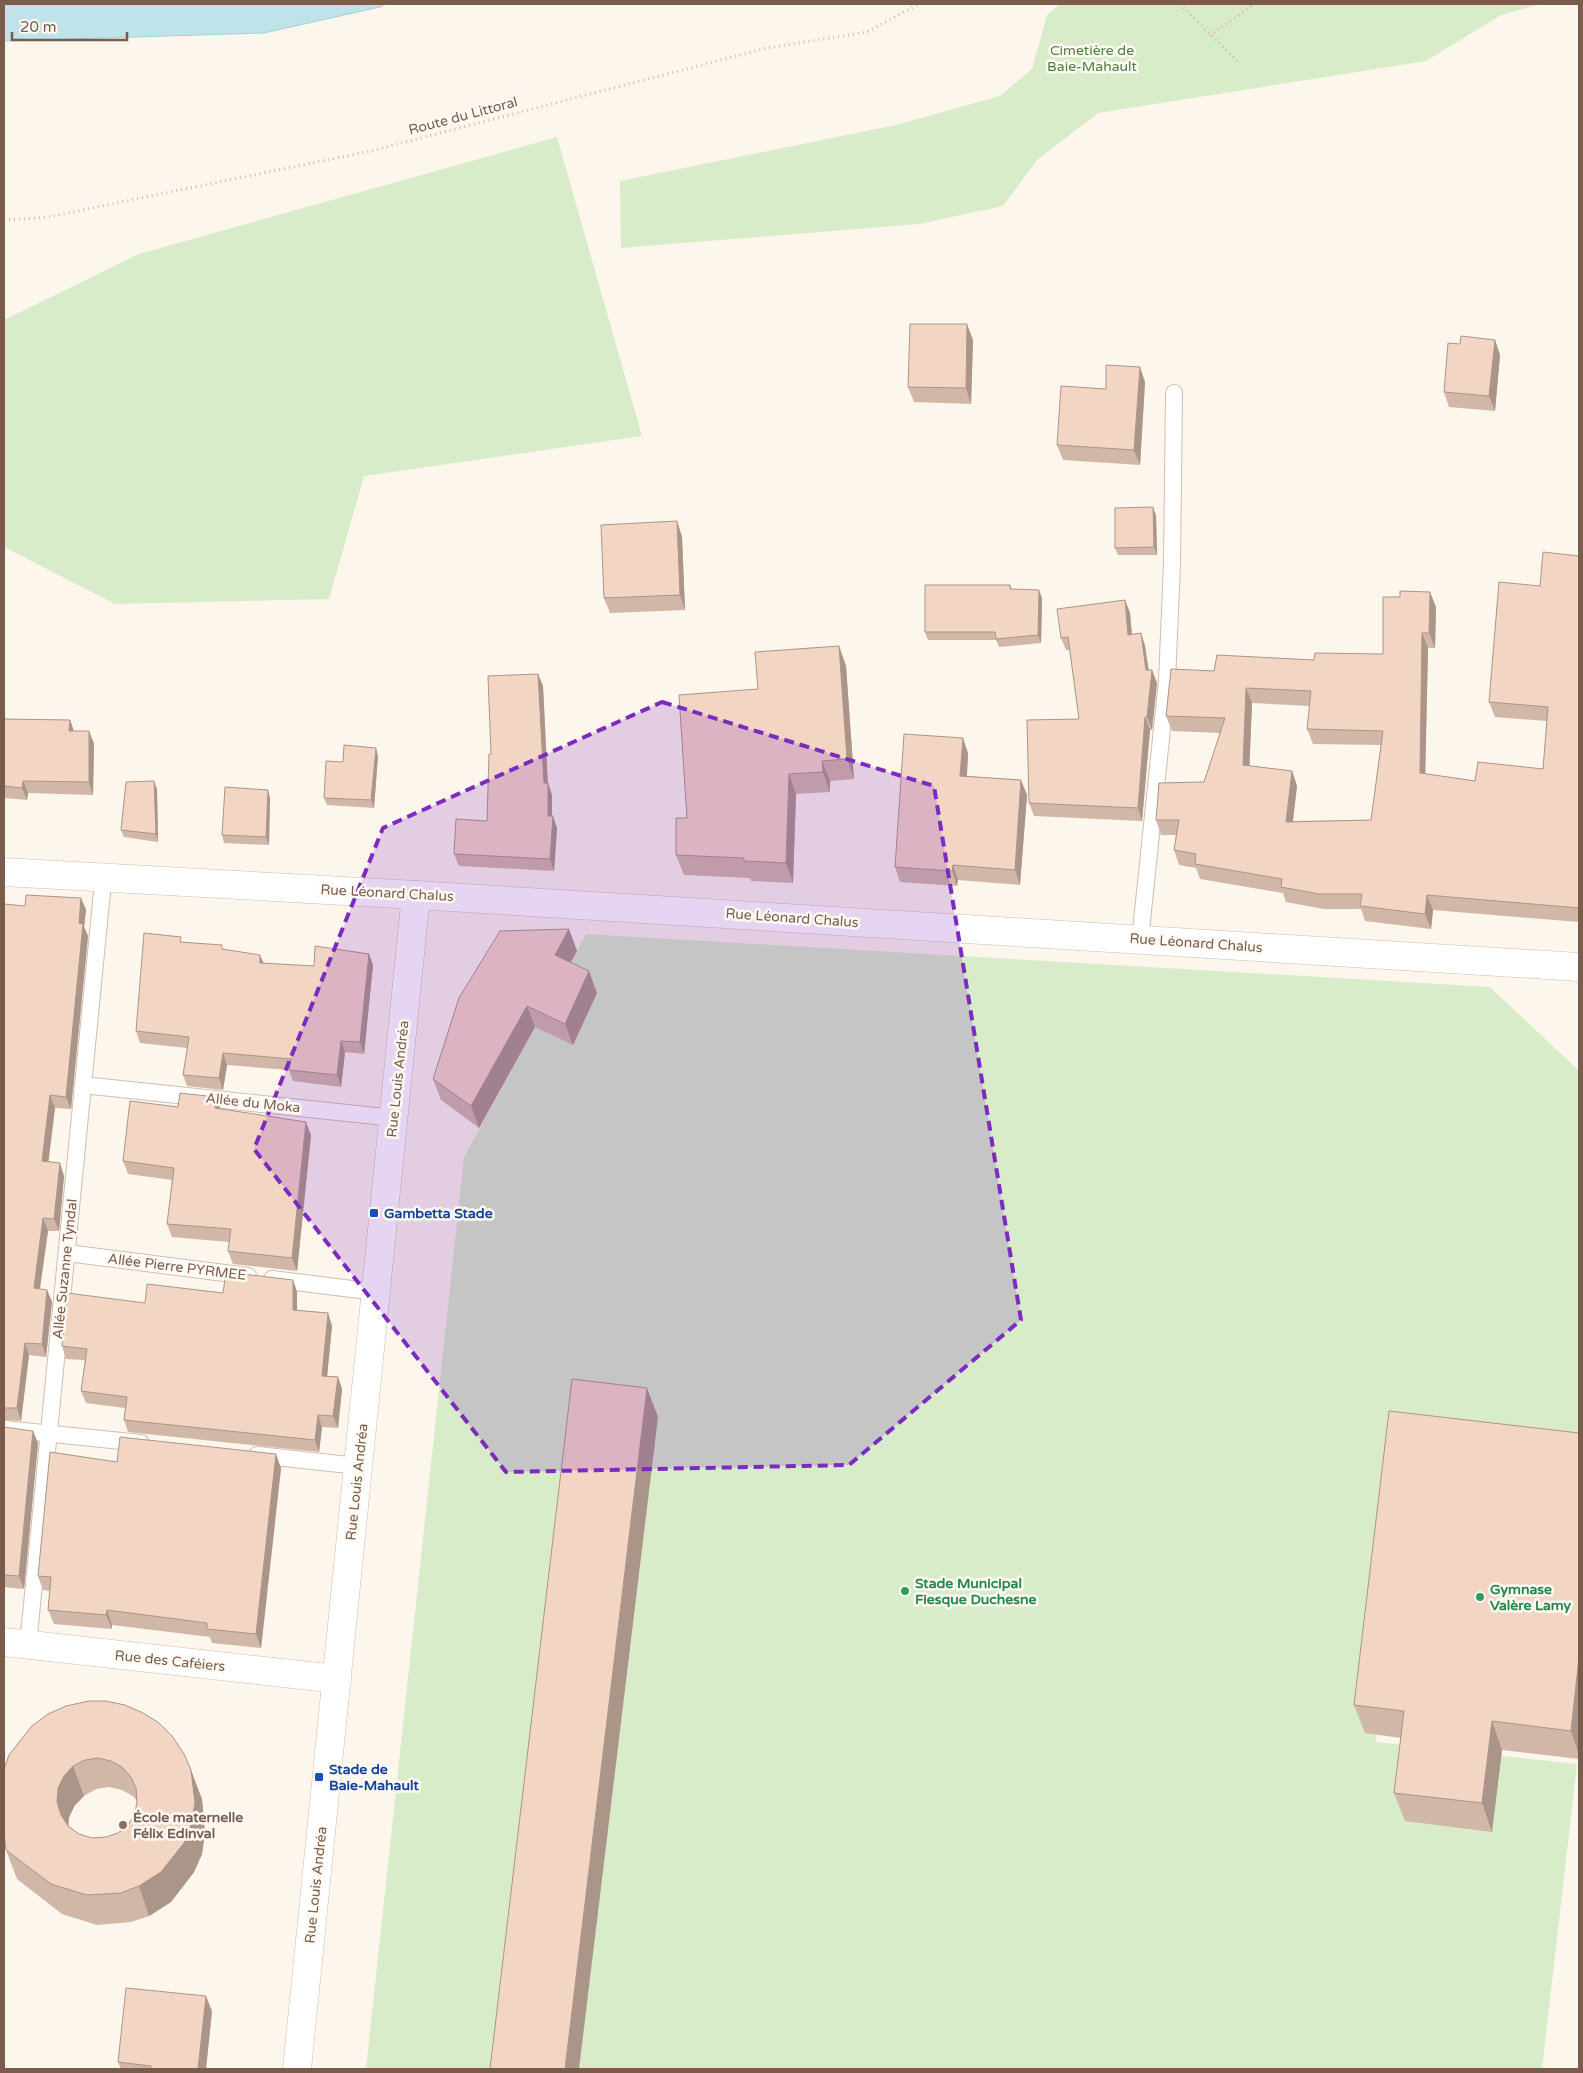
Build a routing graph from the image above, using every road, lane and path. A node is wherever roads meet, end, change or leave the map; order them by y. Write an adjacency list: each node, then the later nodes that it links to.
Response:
1 (919, 4): 6 (path, Route du Littoral)
2 (1180, 4): 4 (path)
3 (1254, 4): 4 (path)
4 (1210, 36): 5 (path)
5 (1240, 64)
6 (4, 220)
7 (1174, 393): 11 (lane)
8 (4, 872): 10 (street, Rue Léonard Chalus)
9 (102, 892): 13 (lane, Allée Suzanne Tyndal)
10 (416, 895): 11 (street, Rue Léonard Chalus); 14 (street, Rue Louis Andréa)
11 (1140, 940): 12 (street, Rue Léonard Chalus)
12 (1579, 968)
13 (83, 1085): 14 (lane, Allée du Moka); 15 (lane, Allée Suzanne Tyndal)
14 (394, 1118): 16 (street, Rue Louis Andréa)
15 (67, 1253): 16 (lane, Allée Pierre PYRMEE); 18 (lane, Allée Suzanne Tyndal)
16 (376, 1292): 21 (street, Rue Louis Andréa)
17 (4, 1429): 18 (lane)
18 (49, 1433): 19 (lane); 22 (lane, Allée Suzanne Tyndal)
19 (155, 1444)
20 (242, 1454): 21 (lane)
21 (358, 1466): 23 (street, Rue Louis Andréa)
22 (16, 1644): 23 (street, Rue des Caféiers)
23 (337, 1679): 24 (street, Rue Louis Andréa)
24 (297, 2069)

